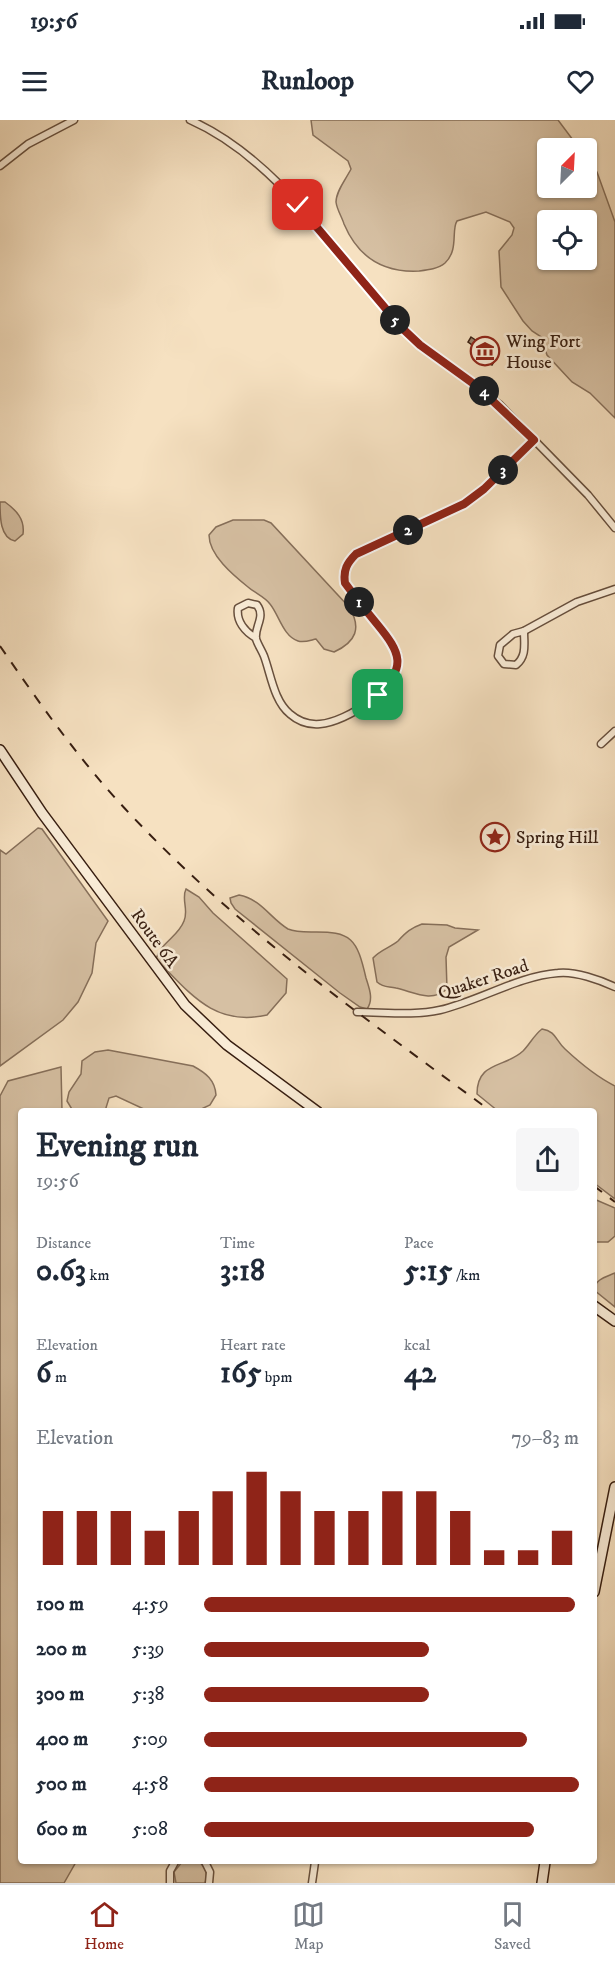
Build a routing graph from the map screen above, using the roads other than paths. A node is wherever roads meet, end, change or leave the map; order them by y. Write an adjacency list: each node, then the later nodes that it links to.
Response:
1 (74, 120): 3 (street)
2 (190, 120): 4 (street)
3 (0, 166)
4 (534, 440): 5 (street); 8 (street)
5 (615, 528)
6 (615, 589): 7 (street)
7 (524, 631): 7 (street)
8 (256, 638): 8 (street)
9 (615, 731): 10 (street)
10 (601, 744)
11 (0, 750): 14 (main road, Route 6A)
12 (615, 987): 13 (street, Quaker Road)
13 (357, 1012)
14 (313, 1108)
15 (597, 1308): 16 (main road)
16 (615, 1321)
17 (615, 1486): 18 (main road)
18 (597, 1577)
19 (174, 1864): 23 (street)
20 (206, 1864): 24 (street)
21 (315, 1864): 25 (street)
22 (546, 1864): 26 (main road)
23 (170, 1883)
24 (209, 1883)
25 (312, 1883)
26 (542, 1883)

